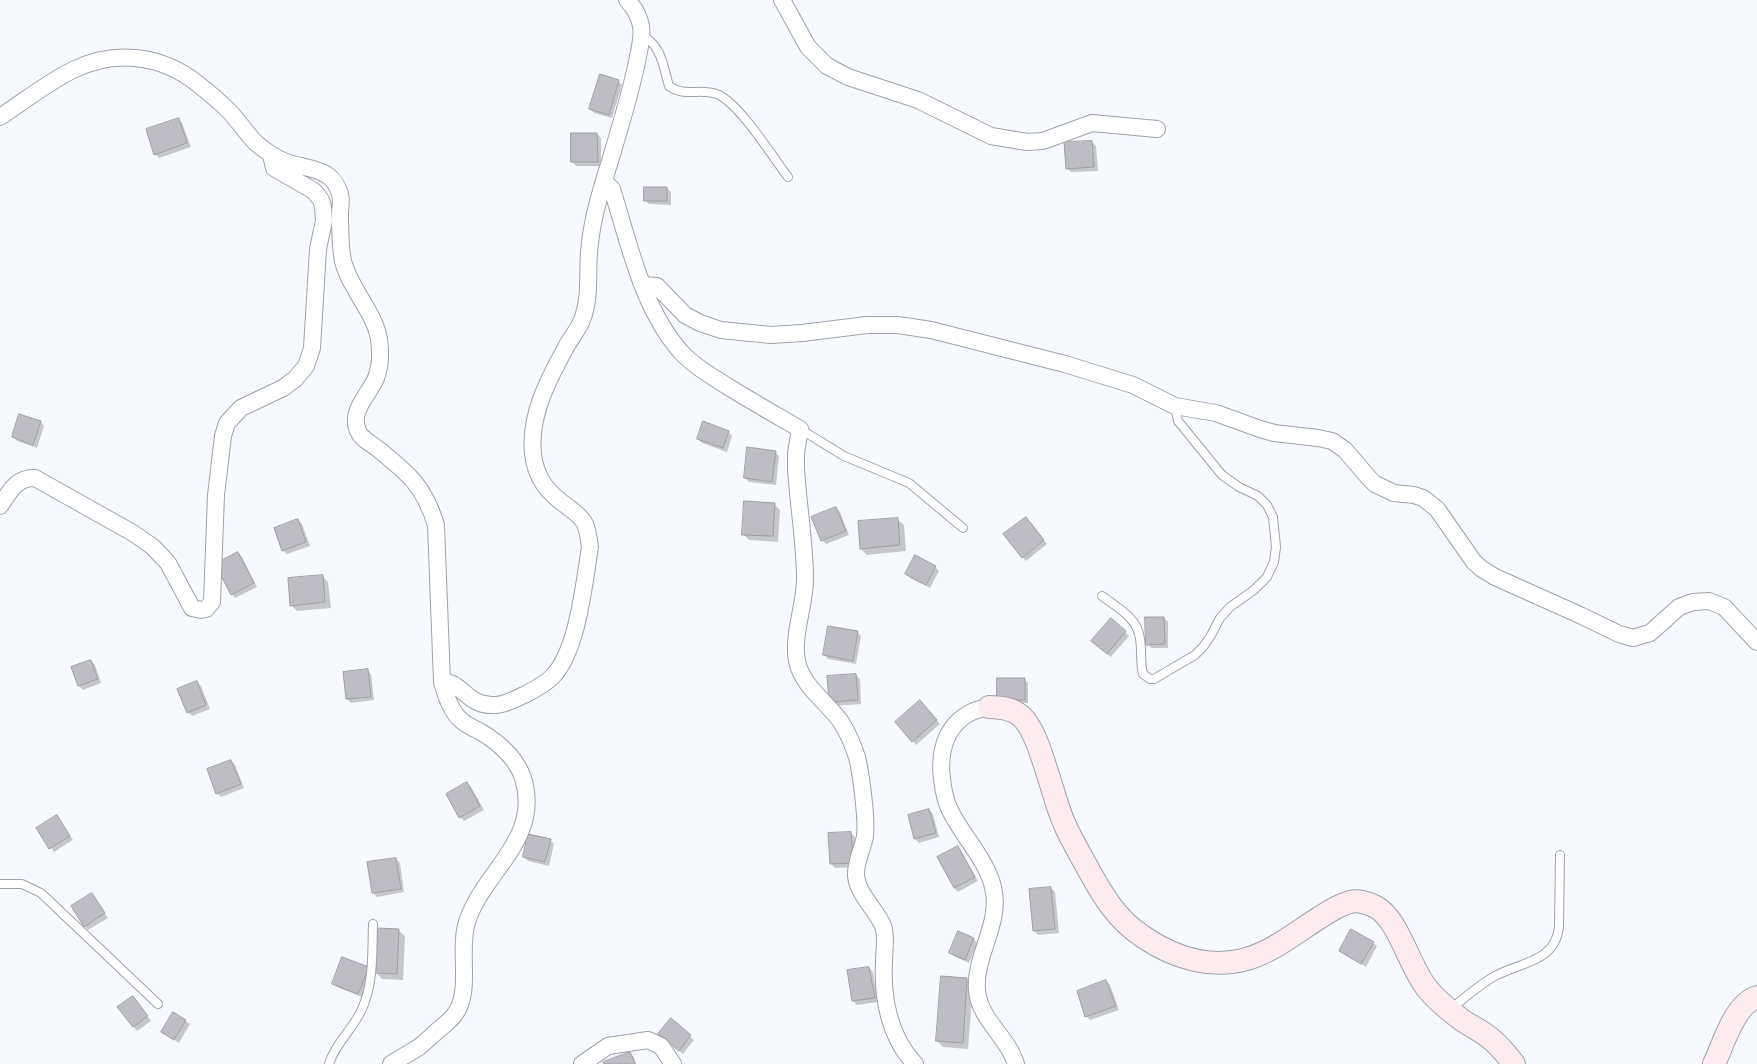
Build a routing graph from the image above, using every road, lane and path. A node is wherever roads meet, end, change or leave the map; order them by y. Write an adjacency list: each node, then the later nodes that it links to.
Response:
1 (627, 0): 3 (street)
2 (782, 0): 5 (street)
3 (641, 35): 7 (lane); 8 (street)
4 (0, 117): 6 (street)
5 (1157, 129)
6 (271, 153): 12 (street); 16 (street)
7 (788, 177)
8 (604, 181): 9 (street); 16 (street)
9 (643, 285): 10 (street); 11 (street)
10 (1175, 406): 14 (lane); 15 (street)
11 (800, 429): 13 (lane); 28 (street)
12 (0, 506)
13 (963, 528)
14 (1102, 596)
15 (1757, 642)
16 (442, 682): 25 (street)
17 (988, 706): 23 (street); 29 (street)
18 (1560, 855): 23 (lane)
19 (0, 884): 22 (lane)
20 (373, 924): 24 (lane)
21 (1757, 997): 31 (street)
22 (158, 1004)
23 (1450, 1010): 30 (street)
24 (328, 1064)
25 (390, 1064)
26 (582, 1064): 27 (street)
27 (673, 1064)
28 (915, 1064)
29 (1016, 1064)
30 (1514, 1064)
31 (1714, 1064)

